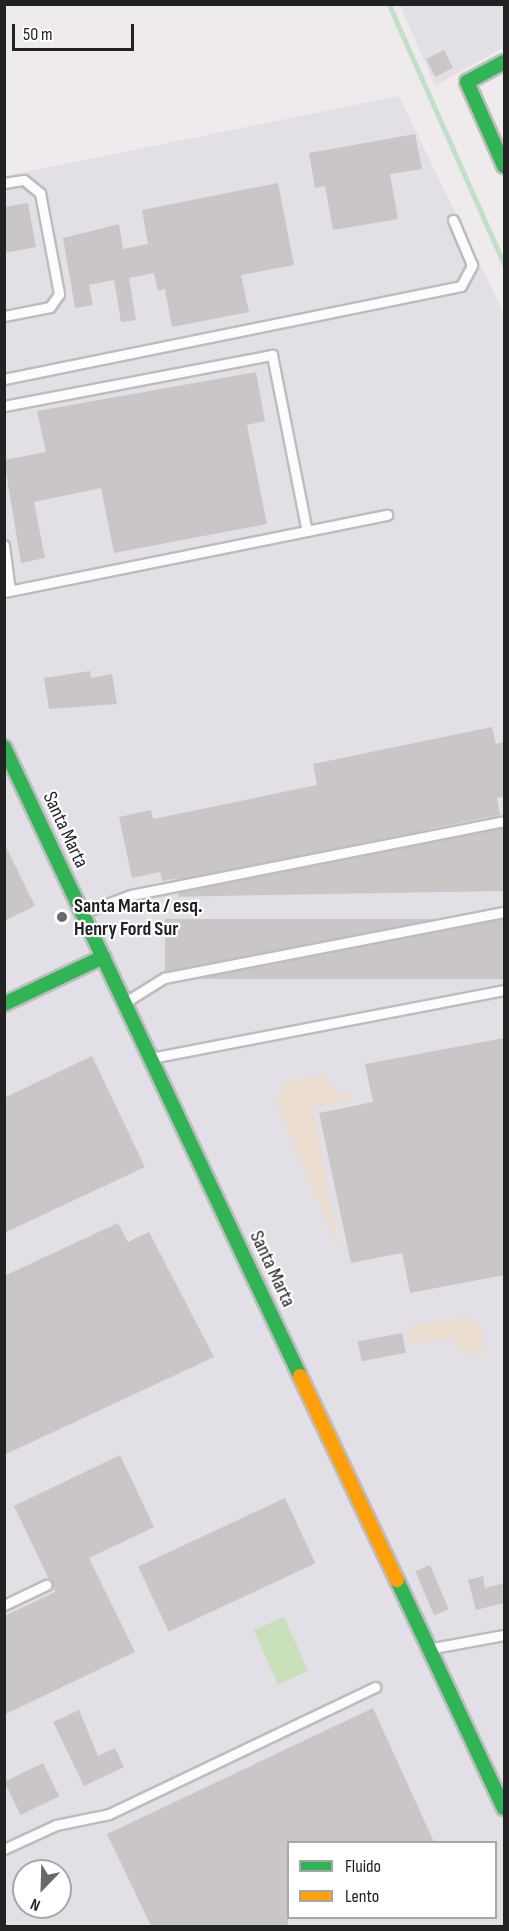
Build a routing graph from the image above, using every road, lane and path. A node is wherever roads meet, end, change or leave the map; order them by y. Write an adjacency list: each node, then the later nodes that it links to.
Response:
1 (504, 62): 2 (main road)
2 (504, 166)
3 (4, 183): 5 (lane)
4 (453, 220): 6 (lane)
5 (4, 316)
6 (4, 379)
7 (4, 406): 9 (lane)
8 (387, 515): 9 (lane)
9 (307, 531): 11 (lane)
10 (4, 545): 11 (lane)
11 (7, 591)
12 (4, 747): 14 (main road, Santa Marta)
13 (504, 821): 14 (lane)
14 (83, 912): 16 (main road, Santa Marta)
15 (504, 912): 18 (lane)
16 (104, 957): 18 (main road, Santa Marta); 19 (main road)
17 (504, 990): 20 (lane)
18 (125, 1002): 20 (main road, Santa Marta)
19 (4, 1004)
20 (151, 1058): 24 (main road, Santa Marta)
21 (46, 1585): 22 (lane)
22 (4, 1605)
23 (504, 1635): 24 (lane)
24 (429, 1648): 26 (main road, Santa Marta)
25 (375, 1687): 28 (lane)
26 (499, 1783): 27 (main road, Santa Marta)
27 (504, 1808)
28 (4, 1849)

